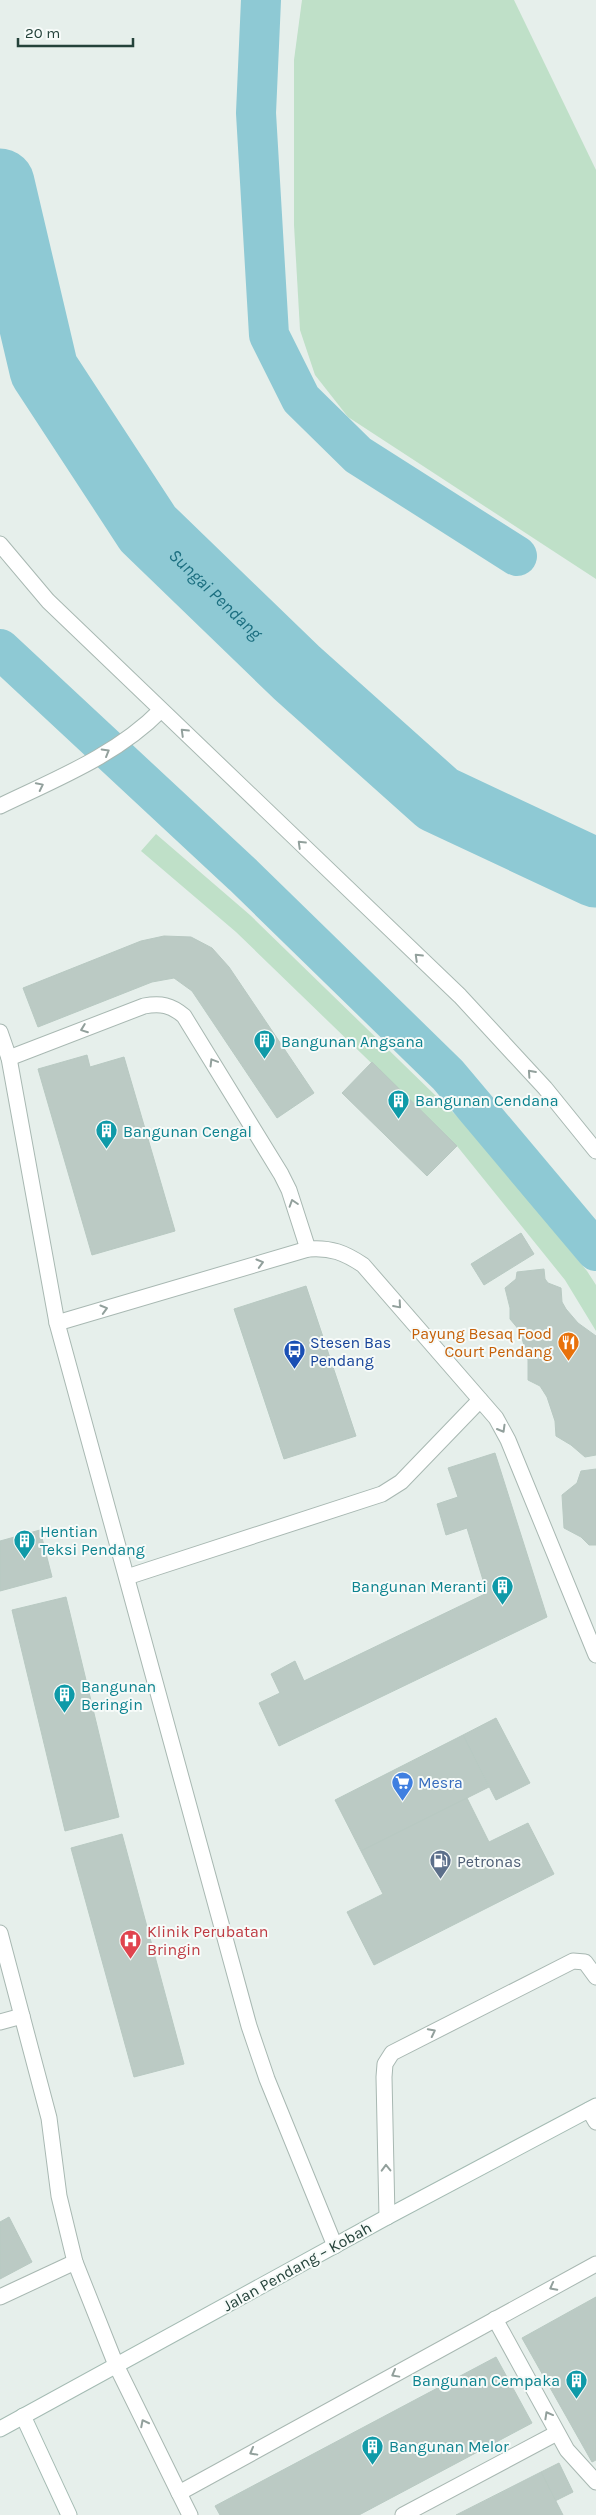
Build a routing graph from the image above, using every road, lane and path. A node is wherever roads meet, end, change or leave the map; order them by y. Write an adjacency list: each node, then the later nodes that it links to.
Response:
1 (0, 544): 2 (street)
2 (161, 710): 3 (street, one-way to 2); 6 (street, one-way to 2)
3 (0, 806)
4 (0, 1032): 5 (street)
5 (9, 1058): 7 (street, one-way to 5); 8 (street)
6 (596, 1151)
7 (308, 1249): 8 (street, one-way to 7); 9 (street, one-way to 9)
8 (58, 1323): 10 (street)
9 (480, 1400): 10 (street); 11 (street, one-way to 11)
10 (127, 1577): 18 (street)
11 (596, 1655)
12 (0, 1933): 14 (street)
13 (596, 1977): 17 (street, one-way to 13)
14 (22, 2016): 15 (street); 19 (street)
15 (0, 2022)
16 (594, 2113): 17 (street, Jalan Pendang – Kobah)
17 (387, 2217): 18 (street, Jalan Pendang – Kobah)
18 (335, 2246): 23 (street, Jalan Pendang – Kobah)
19 (75, 2262): 21 (street); 23 (street)
20 (596, 2264): 22 (street, one-way to 22)
21 (0, 2297)
22 (495, 2318): 26 (street, one-way to 22); 28 (street, one-way to 28)
23 (116, 2365): 24 (street, Jalan Pendang – Kobah); 28 (street, one-way to 23)
24 (23, 2416): 25 (street, Jalan Pendang – Kobah); 29 (street)
25 (0, 2429)
26 (557, 2433): 27 (street); 31 (street)
27 (596, 2482)
28 (179, 2493): 30 (street)
29 (69, 2515)
30 (190, 2515)
31 (403, 2515)

